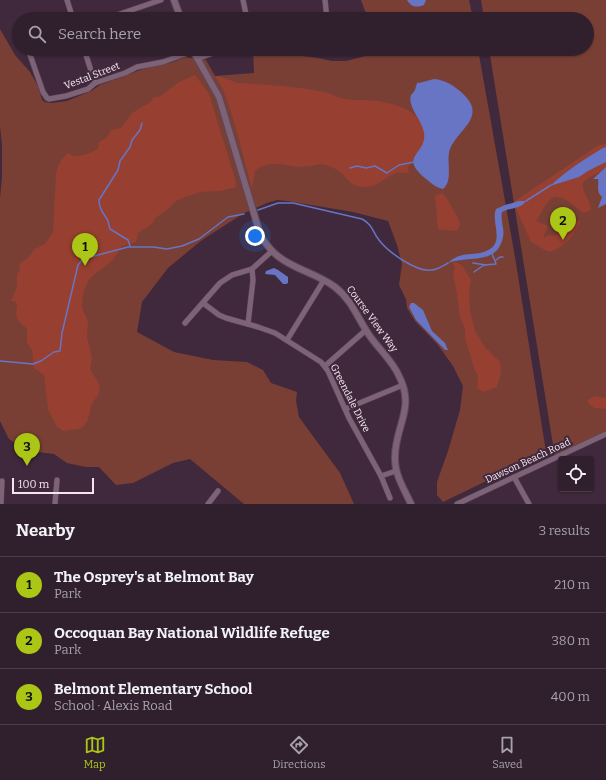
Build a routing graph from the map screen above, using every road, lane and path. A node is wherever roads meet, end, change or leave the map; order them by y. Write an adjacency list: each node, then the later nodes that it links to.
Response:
1 (67, 0): 6 (street)
2 (161, 0): 7 (street)
3 (174, 0): 8 (street)
4 (243, 0): 9 (street)
5 (325, 0): 10 (street)
6 (71, 12)
7 (126, 12)
8 (178, 12)
9 (246, 12)
10 (326, 12)
11 (30, 56): 17 (street, Vestal Street)
12 (86, 56): 17 (street)
13 (178, 56): 17 (street, Vestal Street)
14 (195, 56): 16 (street, Course View Way)
15 (205, 56): 16 (street)
16 (197, 59): 18 (street, Course View Way)
17 (96, 83)
18 (272, 251): 19 (street); 20 (street, Course View Way)
19 (252, 269): 21 (street); 23 (street)
20 (324, 280): 24 (street, Course View Way); 25 (street)
21 (203, 303): 22 (street); 23 (street, Greendale Drive)
22 (185, 323)
23 (248, 324): 25 (street, Greendale Drive)
24 (366, 330): 26 (street); 27 (street, Course View Way)
25 (287, 340): 26 (street, Greendale Drive)
26 (325, 366): 28 (street, Greendale Drive)
27 (403, 385): 28 (street); 30 (street, Course View Way)
28 (345, 409): 31 (street, Greendale Drive)
29 (606, 434): 32 (street, Dawson Beach Road)
30 (396, 471): 31 (street); 41 (street, Course View Way)
31 (381, 476): 37 (street, Greendale Drive)
32 (514, 477): 42 (street, Dawson Beach Road); 43 (street)
33 (57, 480): 39 (street)
34 (2, 481): 35 (street)
35 (0, 490): 38 (street)
36 (218, 491): 40 (street)
37 (390, 498)
38 (1, 504)
39 (55, 504)
40 (208, 504)
41 (411, 504)
42 (457, 504)
43 (530, 504)

